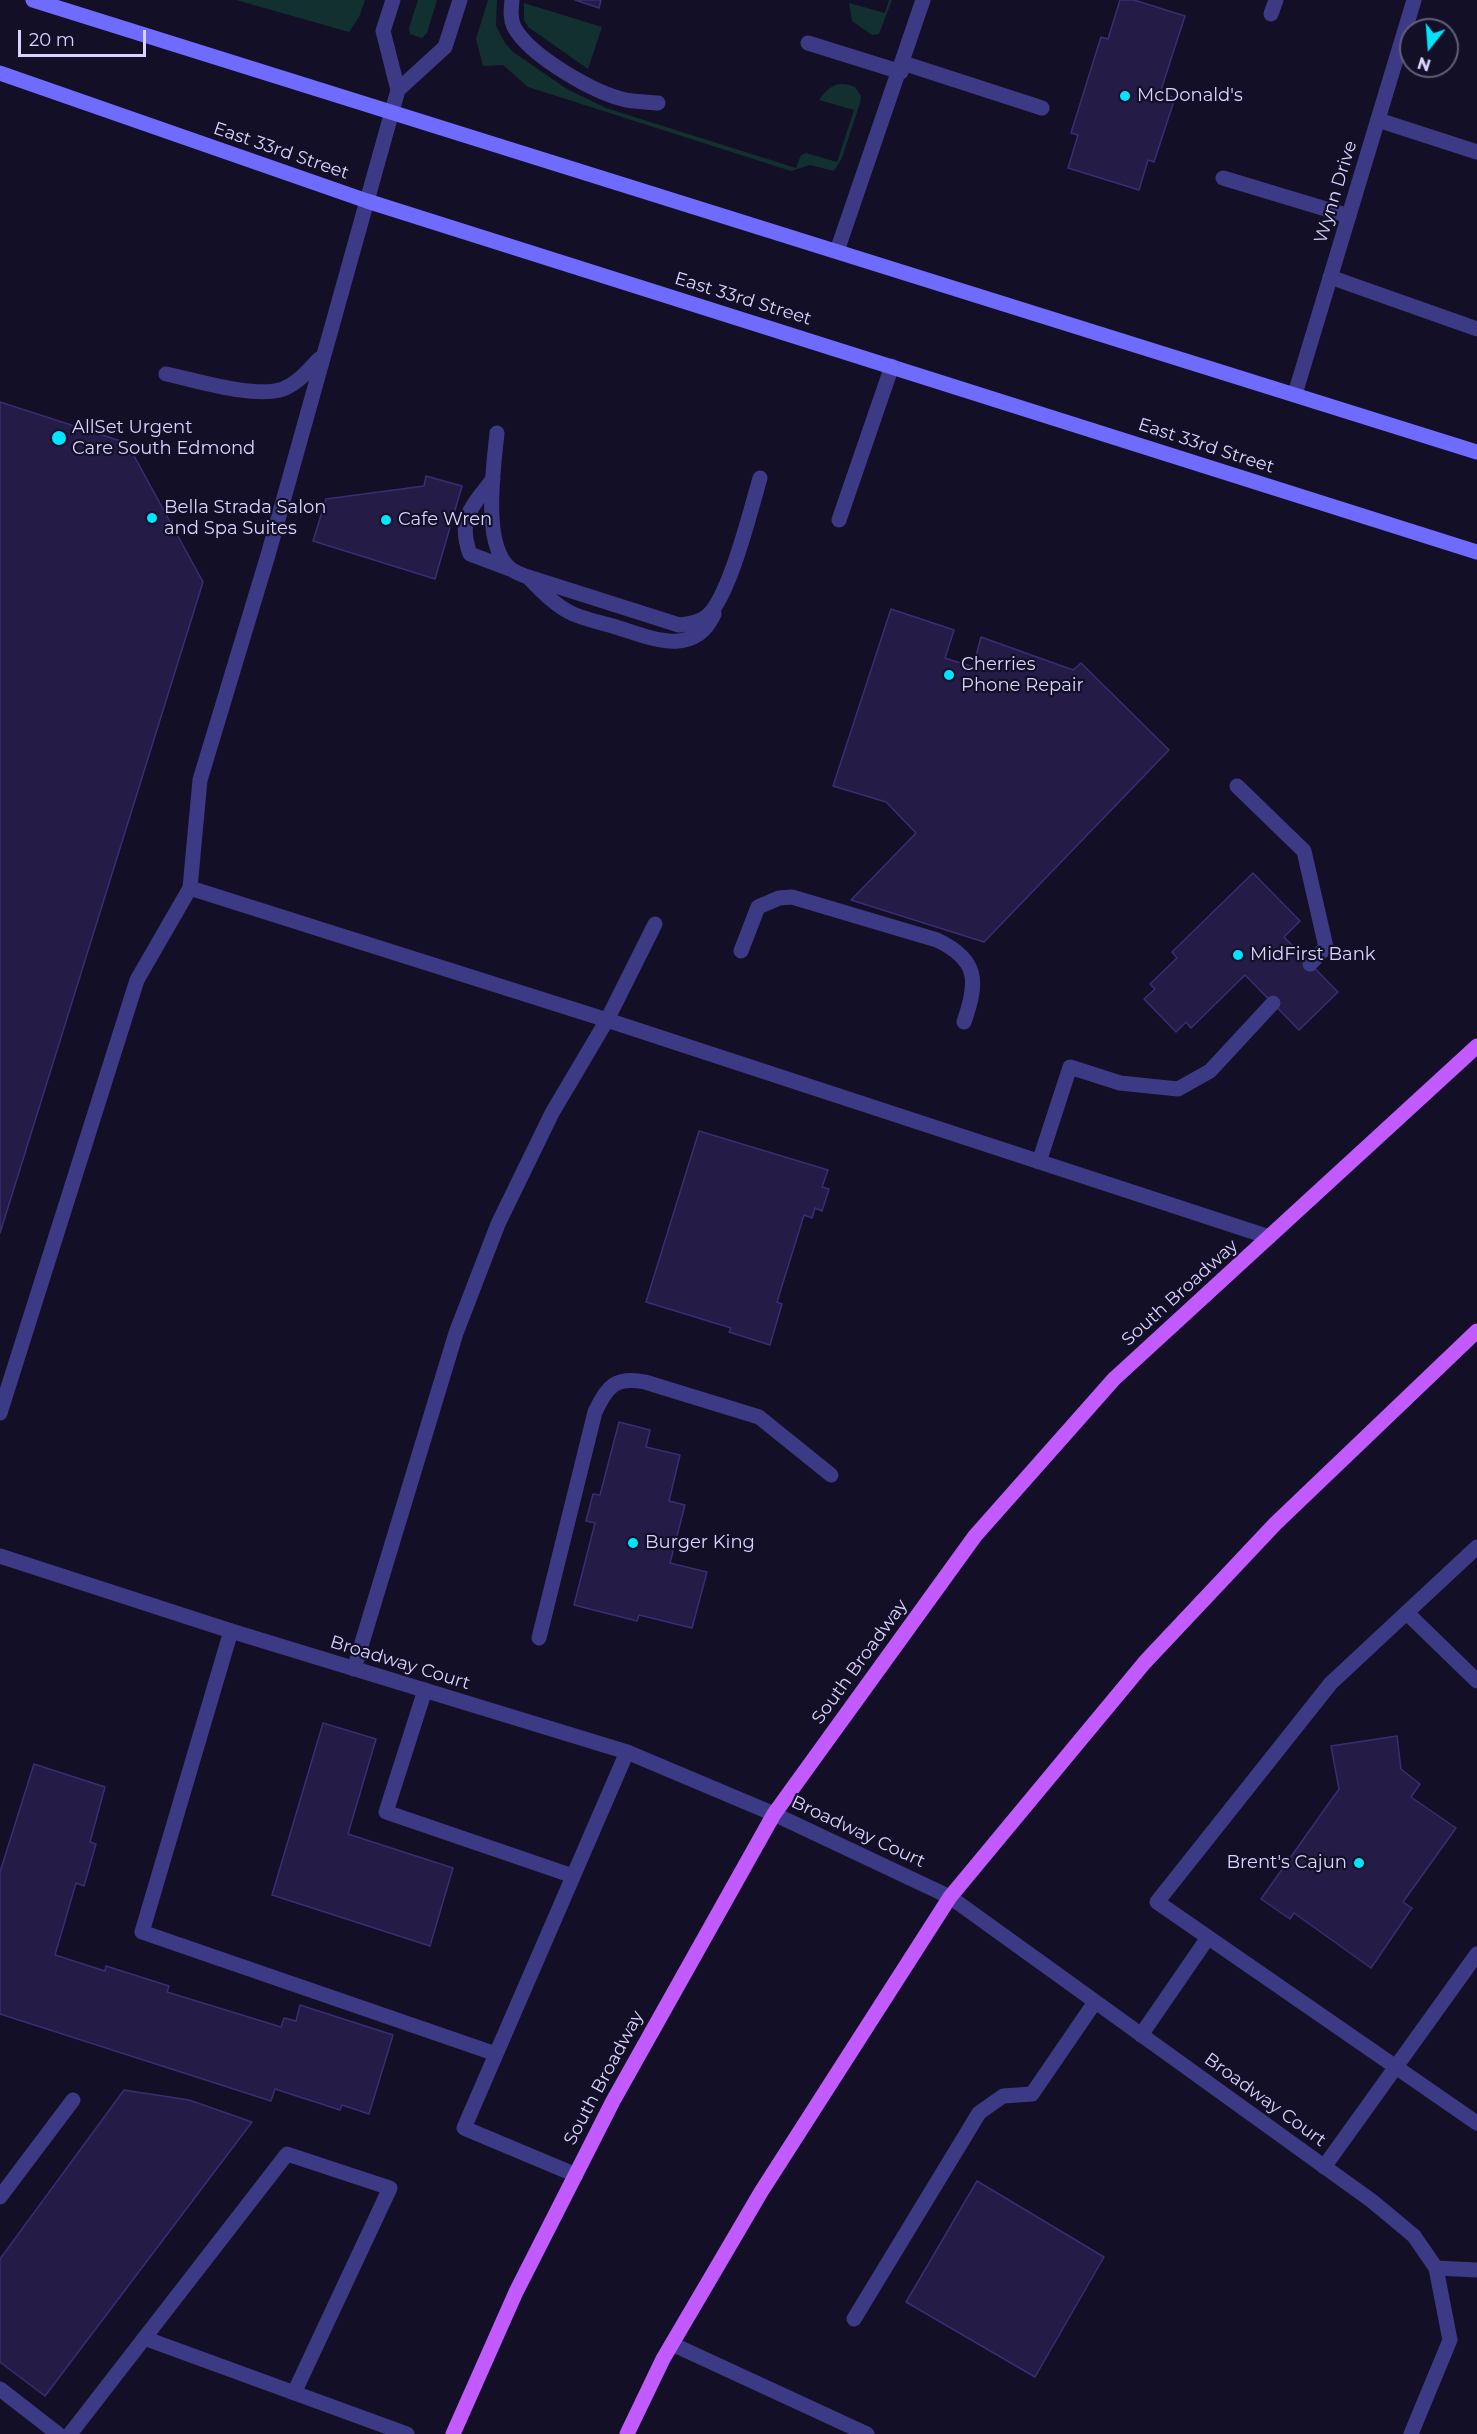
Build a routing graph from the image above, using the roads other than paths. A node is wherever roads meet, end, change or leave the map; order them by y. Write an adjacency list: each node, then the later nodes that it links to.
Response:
1 (33, 0): 13 (main road)
2 (393, 0): 10 (street)
3 (460, 0): 10 (street)
4 (512, 0): 11 (street)
5 (923, 0): 8 (street)
6 (1414, 0): 14 (street, Wynn Drive)
7 (808, 43): 8 (street)
8 (902, 67): 12 (street); 19 (street)
9 (0, 73): 17 (main road, East 33rd Street)
10 (398, 90): 13 (street)
11 (658, 103)
12 (1042, 108)
13 (391, 112): 17 (street); 19 (main road)
14 (1378, 120): 15 (street); 18 (street, Wynn Drive)
15 (1477, 152)
16 (1223, 178): 18 (street)
17 (367, 201): 22 (street); 23 (main road, East 33rd Street)
18 (1349, 216): 20 (street, Wynn Drive)
19 (837, 252): 25 (main road)
20 (1330, 277): 21 (street); 25 (street, Wynn Drive)
21 (1477, 329)
22 (321, 357): 24 (street); 36 (street)
23 (892, 366): 30 (street); 31 (main road, East 33rd Street)
24 (166, 374)
25 (1295, 394): 27 (main road)
26 (497, 433): 29 (street)
27 (1477, 452)
28 (760, 478): 34 (street)
29 (493, 479): 32 (street); 32 (street)
30 (840, 520)
31 (1477, 552)
32 (510, 569): 33 (street)
33 (528, 577): 34 (street); 34 (street)
34 (723, 595)
35 (1237, 786): 39 (street)
36 (190, 888): 41 (street); 47 (street)
37 (655, 924): 41 (street)
38 (741, 951): 42 (street)
39 (1310, 964)
40 (1273, 1003): 44 (street)
41 (607, 1020): 44 (street); 54 (street)
42 (964, 1022)
43 (1477, 1046): 45 (main road, South Broadway)
44 (1039, 1162): 45 (street)
45 (1269, 1238): 58 (main road, South Broadway)
46 (1477, 1331): 60 (main road)
47 (0, 1413)
48 (831, 1475): 53 (street)
49 (1477, 1547): 51 (street)
50 (0, 1556): 52 (street, Broadway Court)
51 (1408, 1614): 55 (street); 61 (street)
52 (231, 1631): 54 (street, Broadway Court); 65 (street)
53 (539, 1638)
54 (354, 1669): 56 (street, Broadway Court)
55 (1477, 1681)
56 (425, 1690): 57 (street, Broadway Court); 59 (street)
57 (627, 1752): 58 (street, Broadway Court); 59 (street)
58 (774, 1814): 60 (street, Broadway Court); 70 (main road, South Broadway)
59 (573, 1876): 65 (street)
60 (950, 1897): 63 (street, Broadway Court); 76 (main road)
61 (1207, 1939): 64 (street); 66 (street)
62 (1477, 1954): 66 (street)
63 (1095, 2002): 64 (street, Broadway Court); 74 (street)
64 (1141, 2035): 69 (street, Broadway Court)
65 (496, 2054): 70 (street)
66 (1395, 2067): 68 (street); 69 (street)
67 (74, 2100): 71 (street)
68 (1477, 2123)
69 (1324, 2166): 72 (street, Broadway Court)
70 (576, 2175): 82 (main road, South Broadway)
71 (0, 2197)
72 (1436, 2268): 73 (street); 85 (street, Broadway Court)
73 (1477, 2270)
74 (854, 2319)
75 (144, 2338): 78 (street); 78 (street); 80 (street)
76 (672, 2344): 83 (main road); 84 (street)
77 (0, 2389): 79 (street)
78 (294, 2393): 81 (street)
79 (58, 2434)
80 (70, 2434)
81 (407, 2434)
82 (453, 2434)
83 (627, 2434)
84 (867, 2434)
85 (1411, 2434)

